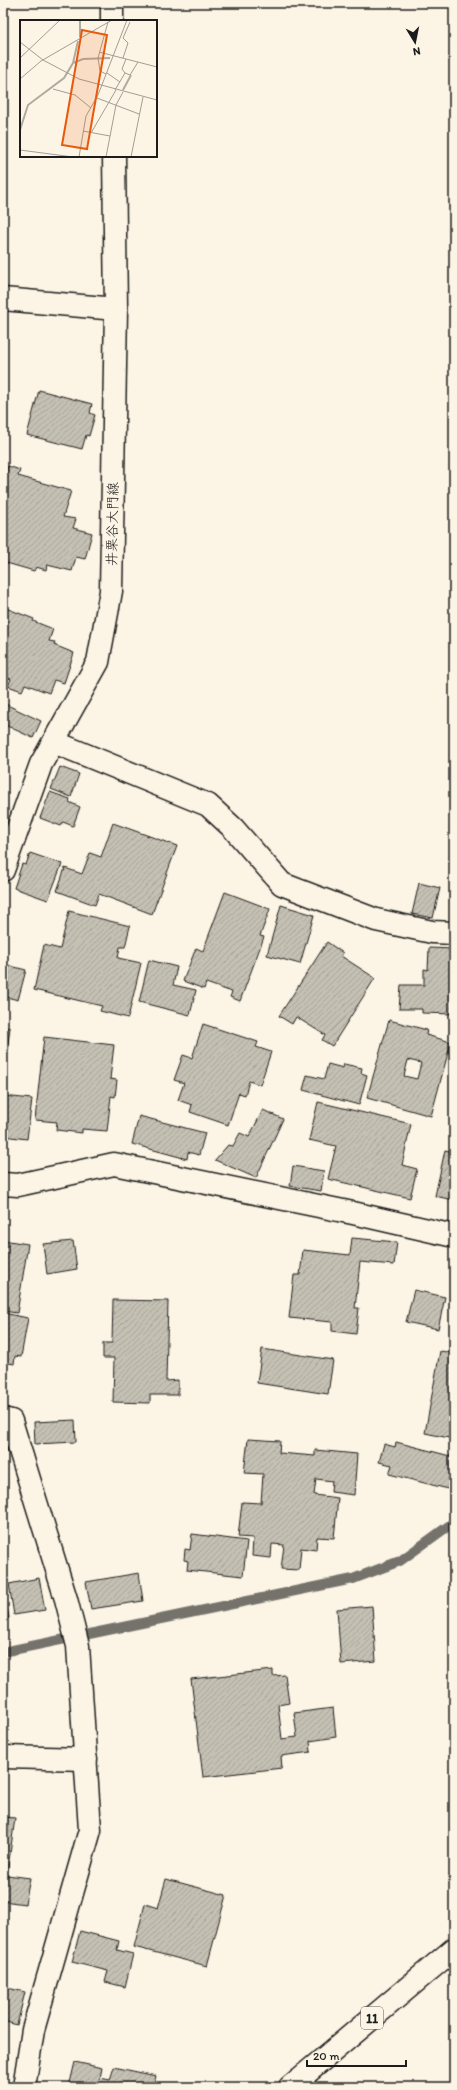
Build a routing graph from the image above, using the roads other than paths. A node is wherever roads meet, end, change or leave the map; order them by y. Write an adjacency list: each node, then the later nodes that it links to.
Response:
1 (112, 3): 2 (street)
2 (112, 20)
3 (114, 157): 5 (street, 井栗谷大門線)
4 (3, 299): 5 (street)
5 (116, 309): 6 (street, 井栗谷大門線)
6 (54, 742): 7 (street, 井栗谷大門線); 8 (street)
7 (3, 870)
8 (454, 933)
9 (3, 1184): 10 (street)
10 (454, 1236)
11 (3, 1419): 13 (street)
12 (3, 1757): 13 (street)
13 (86, 1758): 15 (street)
14 (454, 1949): 16 (street, 11)
15 (24, 2087)
16 (290, 2087)

